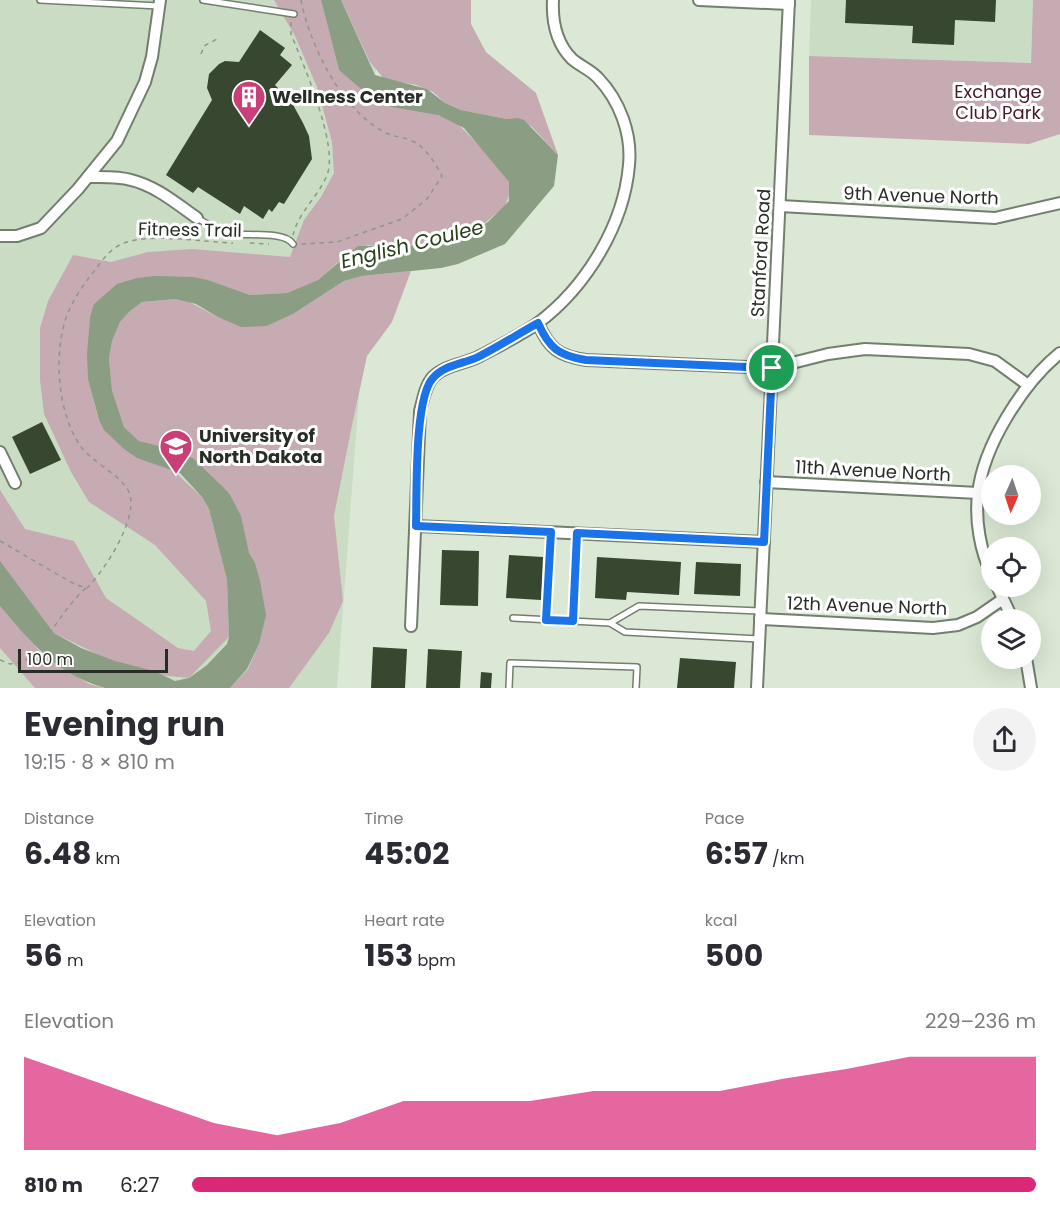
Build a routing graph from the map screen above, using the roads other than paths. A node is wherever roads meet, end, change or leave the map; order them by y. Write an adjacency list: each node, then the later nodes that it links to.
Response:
1 (40, 0): 5 (lane)
2 (203, 0): 8 (lane)
3 (553, 0): 15 (street)
4 (699, 0): 6 (street)
5 (118, 2): 7 (lane)
6 (789, 2): 11 (street, Stanford Road)
7 (159, 3): 9 (street)
8 (294, 14)
9 (88, 177): 12 (street); 13 (street)
10 (1060, 203): 11 (street, 9th Avenue North)
11 (780, 206): 17 (street, Stanford Road)
12 (197, 218): 14 (lane)
13 (0, 236)
14 (292, 244)
15 (538, 323): 17 (street); 23 (street)
16 (1060, 353): 18 (street)
17 (772, 368): 18 (street); 20 (street, Stanford Road)
18 (1028, 385): 22 (street)
19 (0, 452): 21 (street)
20 (766, 482): 22 (street, 11th Avenue North); 27 (street, Stanford Road)
21 (15, 483)
22 (978, 493): 26 (street)
23 (416, 526): 24 (street); 35 (street)
24 (551, 532): 25 (street); 32 (lane)
25 (577, 533): 27 (street); 33 (lane)
26 (981, 537)
27 (764, 542): 30 (street, Stanford Road)
28 (1003, 599): 29 (street); 30 (street, 12th Avenue North)
29 (1008, 609)
30 (760, 615): 34 (lane); 36 (street, Stanford Road)
31 (513, 618): 32 (lane)
32 (546, 620): 33 (lane)
33 (573, 621): 34 (lane)
34 (610, 623): 36 (lane)
35 (411, 626)
36 (759, 639): 40 (street, Stanford Road)
37 (1028, 669): 41 (street)
38 (509, 688): 39 (lane)
39 (636, 688)
40 (757, 688)
41 (1031, 688)

